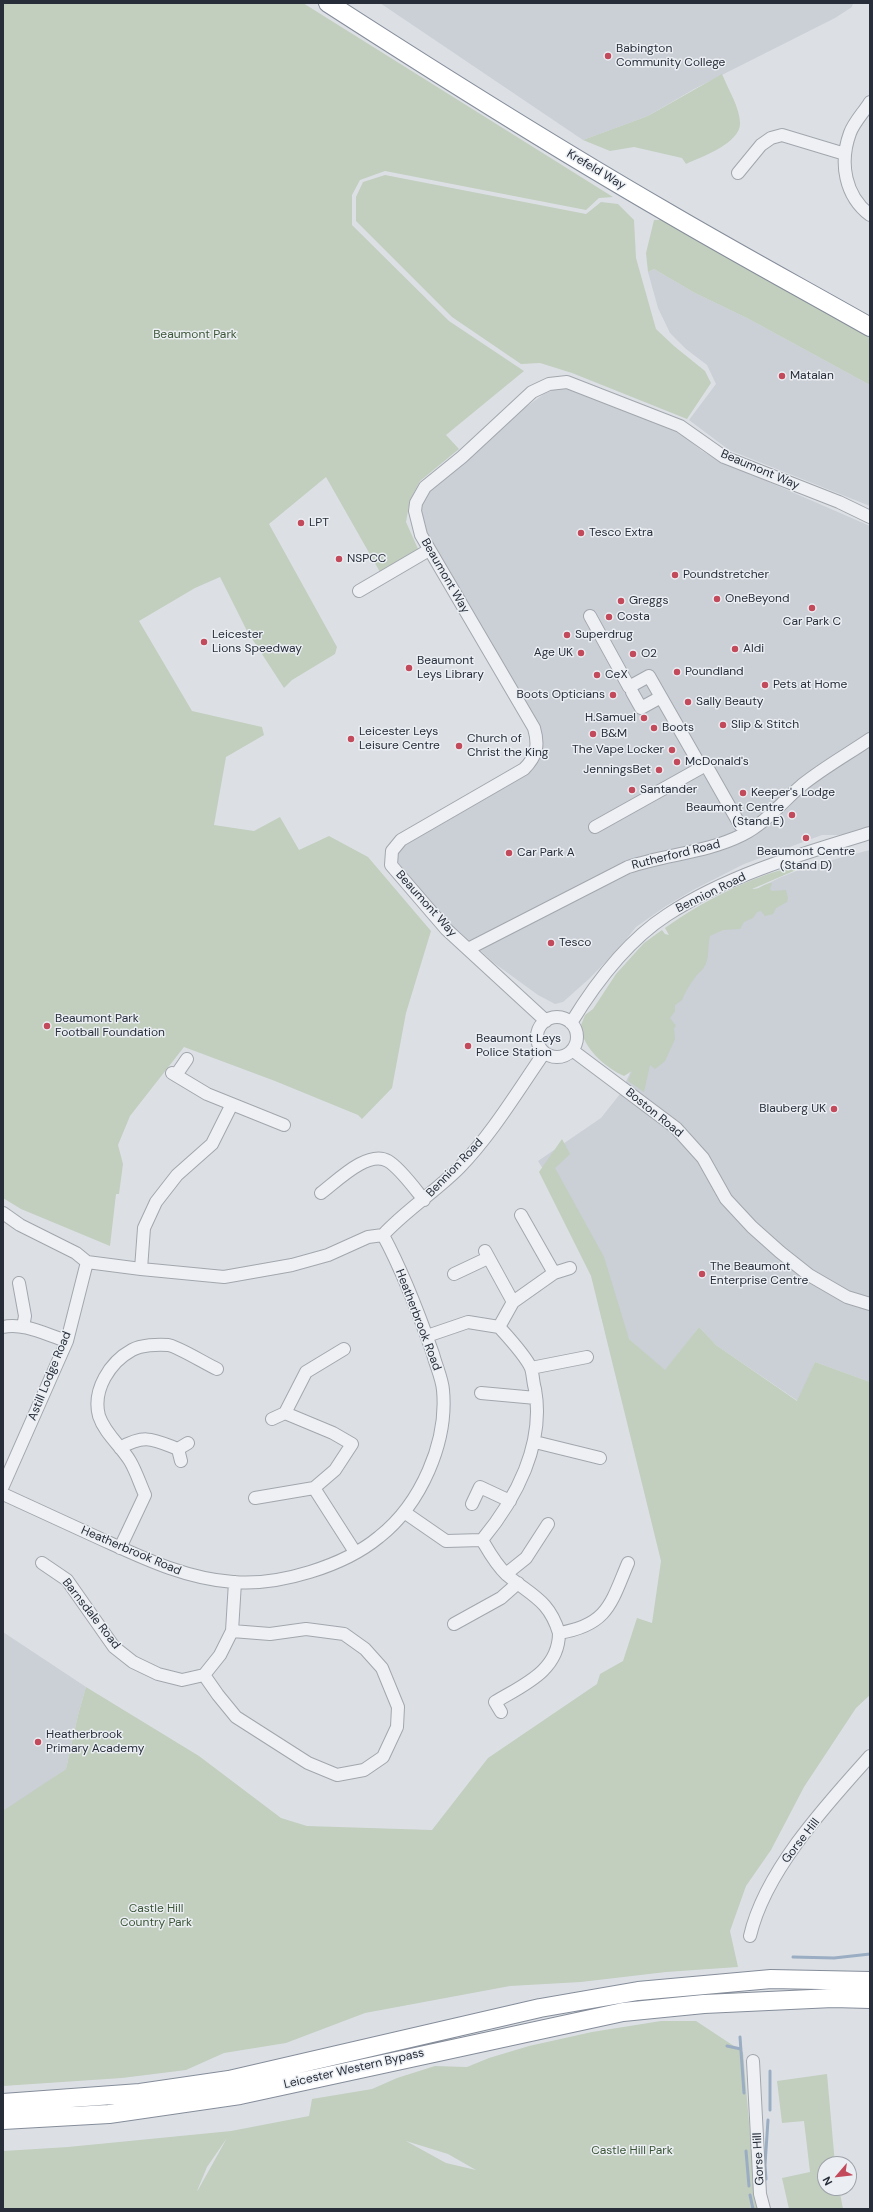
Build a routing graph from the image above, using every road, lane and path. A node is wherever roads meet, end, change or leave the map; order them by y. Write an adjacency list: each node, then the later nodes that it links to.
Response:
1 (328, 3): 6 (highway, Krefeld Way)
2 (870, 102): 3 (street)
3 (845, 154): 4 (street); 5 (street)
4 (738, 174)
5 (870, 215)
6 (870, 328)
7 (870, 517): 8 (street, Beaumont Way)
8 (429, 550): 9 (street); 18 (street, Beaumont Way)
9 (359, 591)
10 (590, 616): 12 (street)
11 (632, 692): 12 (street)
12 (661, 697): 14 (street)
13 (870, 739): 18 (street, Rutherford Road)
14 (700, 767): 15 (street); 16 (street)
15 (740, 825)
16 (595, 827)
17 (870, 833): 20 (street, Bennion Road)
18 (468, 949): 19 (street, Beaumont Way)
19 (546, 1020): 20 (street); 22 (street)
20 (571, 1023): 21 (street)
21 (572, 1050): 22 (street); 38 (street, Boston Road)
22 (544, 1053): 27 (street, Bennion Road)
23 (187, 1059): 24 (street)
24 (232, 1104): 25 (street); 33 (street)
25 (284, 1125)
26 (321, 1193): 27 (street)
27 (424, 1200): 30 (street, Bennion Road)
28 (3, 1213): 31 (street)
29 (521, 1215): 35 (street)
30 (383, 1235): 33 (street); 42 (street, Heatherbrook Road)
31 (87, 1262): 33 (street); 43 (street, Astill Lodge Road)
32 (570, 1268): 35 (street)
33 (141, 1269)
34 (454, 1274): 37 (street)
35 (554, 1274): 37 (street)
36 (19, 1283): 40 (street)
37 (513, 1302): 41 (street)
38 (870, 1304)
39 (3, 1327): 40 (street)
40 (23, 1327): 43 (street)
41 (499, 1327): 42 (street); 46 (street)
42 (427, 1336): 62 (street, Heatherbrook Road)
43 (67, 1341): 56 (street, Astill Lodge Road)
44 (344, 1349): 50 (street)
45 (587, 1357): 46 (street)
46 (531, 1368): 49 (street)
47 (217, 1370): 53 (street)
48 (481, 1393): 49 (street)
49 (536, 1398): 52 (street)
50 (285, 1413): 51 (street); 57 (street)
51 (272, 1419)
52 (534, 1442): 55 (street); 60 (street)
53 (120, 1448): 54 (street); 65 (street)
54 (182, 1451)
55 (600, 1458)
56 (3, 1486)
57 (314, 1488): 59 (street); 66 (street)
58 (3, 1494): 65 (street, Heatherbrook Road)
59 (255, 1498)
60 (510, 1501): 61 (street); 64 (street)
61 (472, 1504)
62 (404, 1512): 64 (street); 66 (street, Heatherbrook Road)
63 (548, 1524): 69 (street)
64 (482, 1540): 69 (street)
65 (120, 1548): 70 (street, Heatherbrook Road)
66 (355, 1552): 70 (street, Heatherbrook Road)
67 (42, 1563): 75 (street, Barnsdale Road)
68 (628, 1563): 74 (street)
69 (506, 1574): 71 (street)
70 (235, 1582): 73 (street)
71 (518, 1583): 72 (street); 74 (street)
72 (454, 1624)
73 (232, 1631): 75 (street); 75 (street)
74 (559, 1634): 76 (street)
75 (204, 1675)
76 (501, 1712)
77 (870, 1756): 78 (street, Gorse Hill)
78 (750, 1936)
79 (870, 1981): 84 (highway, Leicester Western Bypass)
80 (870, 1999): 81 (highway)
81 (768, 2001): 82 (highway); 85 (highway, Leicester Western Bypass)
82 (870, 2010)
83 (753, 2061): 86 (street, Gorse Hill)
84 (3, 2103)
85 (3, 2120)
86 (764, 2209)

